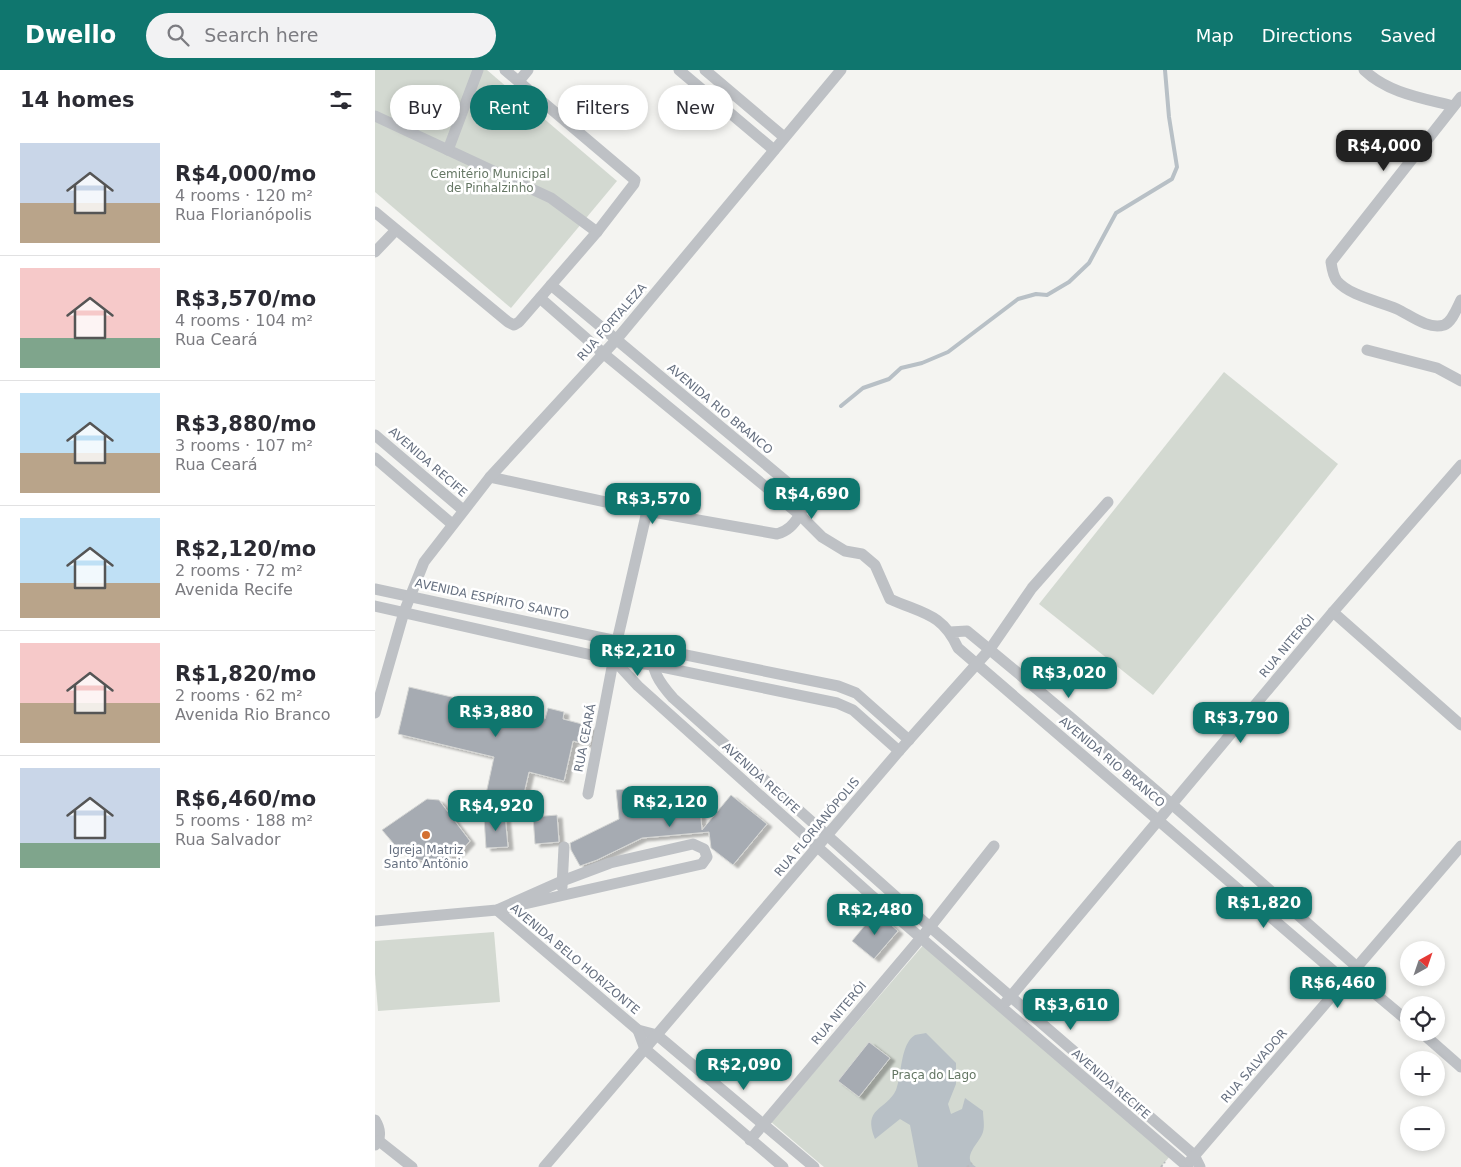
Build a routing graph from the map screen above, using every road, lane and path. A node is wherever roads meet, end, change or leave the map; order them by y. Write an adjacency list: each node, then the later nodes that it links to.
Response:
1 (478, 70): 17 (street)
2 (505, 70): 9 (street)
3 (528, 70): 9 (street)
4 (679, 70): 10 (street)
5 (705, 70): 8 (street)
6 (841, 70): 16 (street, RUA FORTALEZA)
7 (1364, 70): 13 (street)
8 (715, 78): 11 (street); 16 (street)
9 (519, 81): 21 (street)
10 (697, 85)
11 (709, 85)
12 (1461, 97): 13 (street)
13 (1453, 106): 25 (street)
14 (375, 116): 17 (street)
15 (733, 116): 18 (street)
16 (784, 137): 18 (street, RUA FORTALEZA)
17 (448, 150): 21 (street)
18 (773, 150): 26 (street, RUA FORTALEZA)
19 (375, 212): 20 (street)
20 (397, 230): 22 (street); 24 (street)
21 (597, 232): 23 (street)
22 (375, 252)
23 (551, 285): 24 (street); 26 (street, AVENIDA RIO BRANCO)
24 (540, 298): 28 (street)
25 (1461, 300)
26 (616, 340): 28 (street, RUA FORTALEZA); 30 (street, AVENIDA RIO BRANCO)
27 (1367, 350): 29 (street)
28 (604, 354): 31 (street); 37 (street, RUA FORTALEZA)
29 (1461, 381)
30 (672, 386): 31 (street); 32 (street, AVENIDA RIO BRANCO)
31 (660, 400): 34 (street)
32 (719, 426): 34 (street); 41 (street, AVENIDA RIO BRANCO)
33 (375, 435): 39 (street, AVENIDA RECIFE)
34 (708, 440): 41 (street)
35 (375, 458): 42 (street)
36 (1461, 465): 47 (street, RUA NITERÓI)
37 (490, 477): 39 (street, RUA FORTALEZA); 40 (street)
38 (1108, 502): 53 (street, RUA FLORIANÓPOLIS)
39 (463, 510): 42 (street, RUA FORTALEZA)
40 (647, 511): 41 (street); 51 (street, RUA CEARÁ)
41 (800, 515): 49 (street)
42 (452, 524): 44 (street, RUA FORTALEZA)
43 (375, 589): 44 (street, AVENIDA ESPÍRITO SANTO)
44 (410, 595): 46 (street, RUA FORTALEZA); 48 (street, AVENIDA ESPÍRITO SANTO)
45 (375, 606): 46 (street)
46 (404, 612): 50 (street); 59 (street, RUA FORTALEZA)
47 (1333, 612): 60 (street); 68 (street, RUA NITERÓI)
48 (527, 621): 50 (street); 51 (street, AVENIDA ESPÍRITO SANTO)
49 (950, 632): 53 (street, AVENIDA RIO BRANCO); 55 (street, AVENIDA RIO BRANCO)
50 (523, 639): 54 (street)
51 (617, 641): 52 (street, AVENIDA ESPÍRITO SANTO); 54 (street, RUA CEARÁ)
52 (650, 647): 56 (street, AVENIDA RECIFE); 62 (street, AVENIDA ESPÍRITO SANTO)
53 (990, 650): 55 (street, RUA FLORIANÓPOLIS); 57 (street, AVENIDA RIO BRANCO)
54 (614, 660): 56 (street); 66 (street, AVENIDA RECIFE); 67 (street, RUA CEARÁ)
55 (977, 664): 58 (street, AVENIDA RIO BRANCO); 62 (street, RUA FLORIANÓPOLIS)
56 (652, 665): 64 (street); 65 (street, AVENIDA RECIFE)
57 (1042, 694): 58 (street); 61 (street, AVENIDA RIO BRANCO)
58 (1029, 709): 63 (street, AVENIDA RIO BRANCO)
59 (375, 713)
60 (1461, 725)
61 (1085, 731): 63 (street); 68 (street, AVENIDA RIO BRANCO)
62 (909, 740): 64 (street, RUA FLORIANÓPOLIS)
63 (1073, 746): 69 (street, AVENIDA RIO BRANCO)
64 (899, 751): 70 (street, RUA FLORIANÓPOLIS)
65 (763, 779): 66 (street); 70 (street, AVENIDA RECIFE)
66 (753, 790): 74 (street, AVENIDA RECIFE)
67 (588, 794)
68 (1173, 805): 69 (street, RUA NITERÓI); 75 (street, AVENIDA RIO BRANCO)
69 (1159, 820): 76 (street, AVENIDA RIO BRANCO); 90 (street, RUA NITERÓI)
70 (828, 836): 74 (street, RUA FLORIANÓPOLIS); 78 (street, AVENIDA RECIFE)
71 (994, 846): 84 (street, RUA NITERÓI)
72 (1461, 846): 87 (street, RUA SALVADOR)
73 (564, 847): 77 (street)
74 (818, 848): 79 (street, AVENIDA RECIFE); 94 (street, RUA FLORIANÓPOLIS)
75 (1241, 865): 76 (street); 82 (street, AVENIDA RIO BRANCO)
76 (1228, 880): 85 (street, AVENIDA RIO BRANCO)
77 (562, 881): 80 (street); 80 (street); 81 (street)
78 (882, 884): 79 (street); 84 (street, AVENIDA RECIFE)
79 (871, 895): 86 (street, AVENIDA RECIFE)
80 (562, 896): 81 (street)
81 (497, 910): 83 (street, AVENIDA BELO HORIZONTE); 93 (street, AVENIDA BELO HORIZONTE)
82 (1298, 915): 85 (street); 87 (street, AVENIDA RIO BRANCO)
83 (375, 921)
84 (930, 926): 86 (street, RUA NITERÓI); 90 (street, AVENIDA RECIFE)
85 (1286, 930): 88 (street, AVENIDA RIO BRANCO)
86 (920, 937): 91 (street, AVENIDA RECIFE); 101 (street, RUA NITERÓI)
87 (1357, 967): 88 (street, RUA SALVADOR); 89 (street, AVENIDA RIO BRANCO)
88 (1345, 981): 89 (street, AVENIDA RIO BRANCO); 104 (street, RUA SALVADOR)
89 (1372, 990): 92 (street, AVENIDA RIO BRANCO)
90 (1011, 996): 91 (street, RUA NITERÓI); 98 (street, AVENIDA RECIFE)
91 (1001, 1007): 99 (street, AVENIDA RECIFE)
92 (1400, 1014)
93 (638, 1030): 94 (street, AVENIDA BELO HORIZONTE); 96 (street, AVENIDA BELO HORIZONTE)
94 (657, 1035): 96 (street, RUA FLORIANÓPOLIS); 101 (street, AVENIDA BELO HORIZONTE)
95 (1431, 1041): 97 (street)
96 (645, 1049): 102 (street, AVENIDA BELO HORIZONTE); 108 (street, RUA FLORIANÓPOLIS)
97 (1461, 1067)
98 (1111, 1084): 99 (street); 104 (street, AVENIDA RECIFE)
99 (1102, 1094): 113 (street, AVENIDA RECIFE)
100 (375, 1120): 103 (street)
101 (763, 1124): 102 (street, RUA NITERÓI); 110 (street, AVENIDA BELO HORIZONTE)
102 (750, 1140): 109 (street, AVENIDA BELO HORIZONTE)
103 (377, 1143): 107 (street)
104 (1194, 1155): 113 (street, RUA SALVADOR); 114 (street, AVENIDA RECIFE)
105 (1166, 1162): 112 (path)
106 (972, 1163): 111 (path)
107 (412, 1167)
108 (544, 1167)
109 (783, 1167)
110 (814, 1167)
111 (967, 1167)
112 (1161, 1167)
113 (1186, 1167)
114 (1200, 1167)

